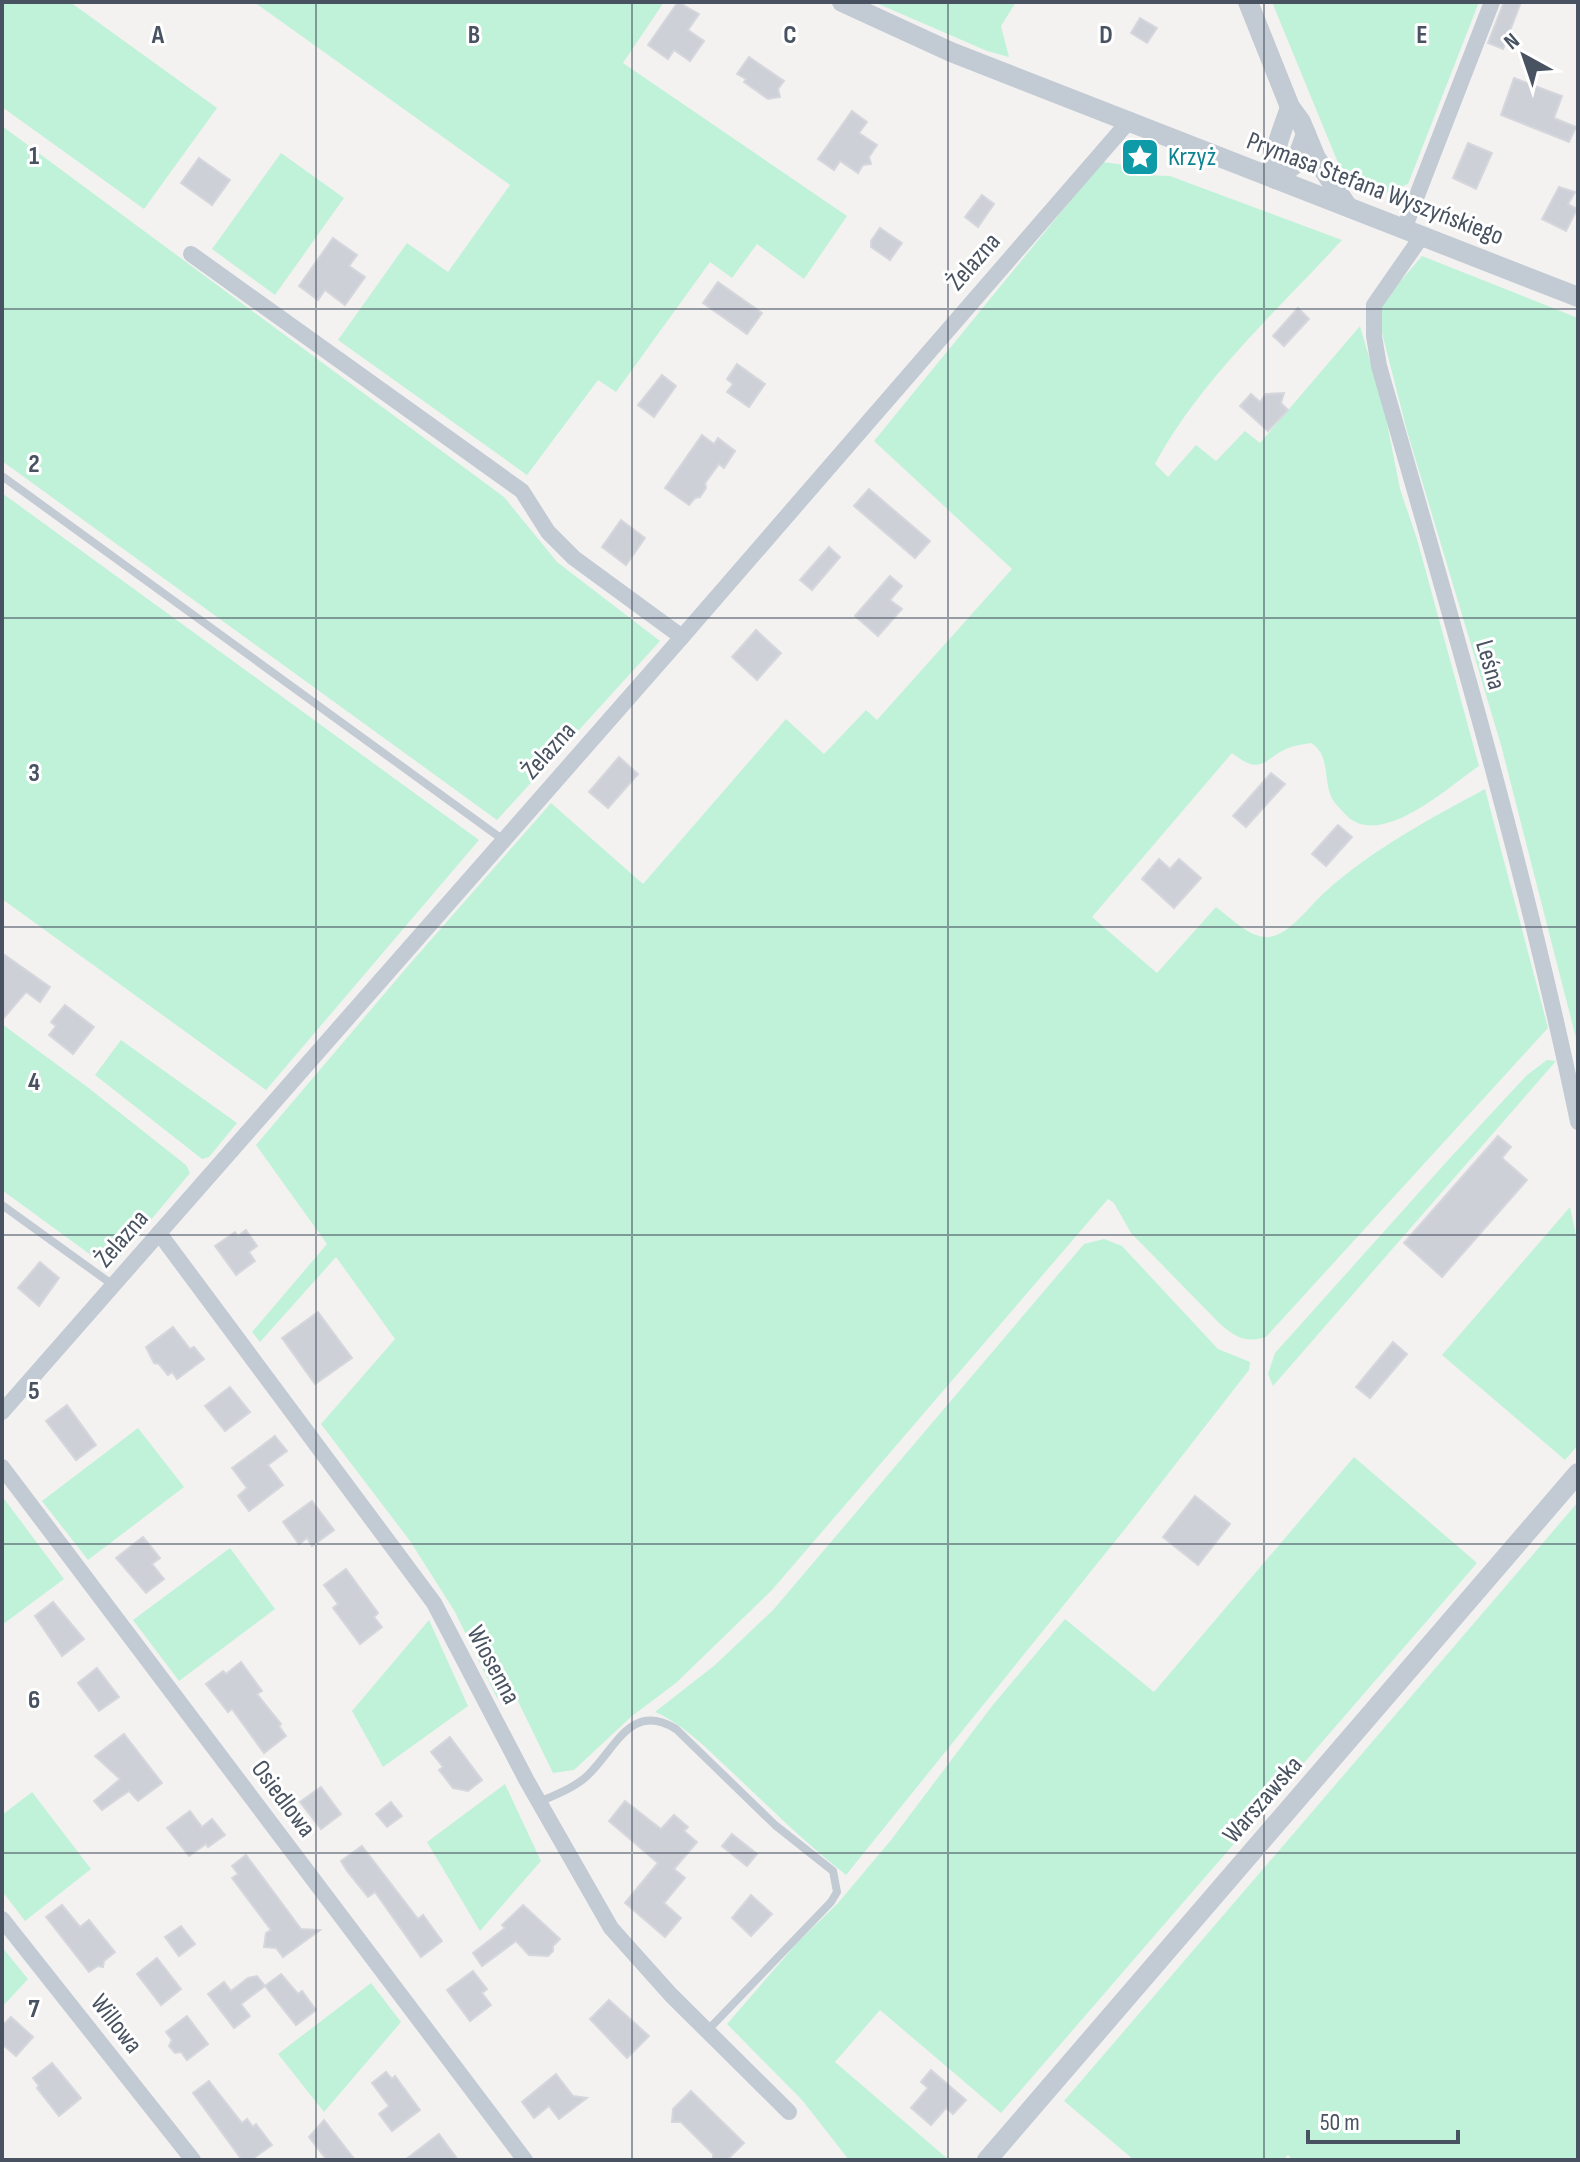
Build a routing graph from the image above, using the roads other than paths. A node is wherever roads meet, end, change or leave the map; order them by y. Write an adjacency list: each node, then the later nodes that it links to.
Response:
1 (842, 2): 5 (street, Prymasa Stefana Wyszyńskiego)
2 (1248, 2): 4 (street)
3 (1492, 2): 9 (street, Leśna)
4 (1290, 107): 6 (street); 7 (street)
5 (1130, 120): 7 (street, Prymasa Stefana Wyszyńskiego); 13 (street, Żelazna)
6 (1306, 134): 7 (street); 8 (street)
7 (1276, 179): 8 (street, Prymasa Stefana Wyszyńskiego)
8 (1347, 206): 9 (street, Prymasa Stefana Wyszyńskiego)
9 (1413, 233): 11 (street, Prymasa Stefana Wyszyńskiego); 15 (street, Leśna)
10 (191, 254): 13 (street)
11 (1578, 297)
12 (2, 476): 14 (lane)
13 (682, 637): 14 (street, Żelazna)
14 (502, 839): 17 (street, Żelazna)
15 (1578, 1122)
16 (2, 1205): 18 (lane)
17 (159, 1233): 18 (street, Żelazna); 22 (street, Wiosenna)
18 (113, 1285): 19 (street, Żelazna)
19 (2, 1412)
20 (2, 1467): 27 (street, Osiedlowa)
21 (1578, 1473): 28 (street, Warszawska)
22 (539, 1802): 24 (street, Wiosenna); 24 (lane)
23 (2, 1919): 26 (street, Willowa)
24 (706, 2031): 25 (street, Wiosenna)
25 (789, 2112)
26 (193, 2160)
27 (525, 2160)
28 (987, 2160)

